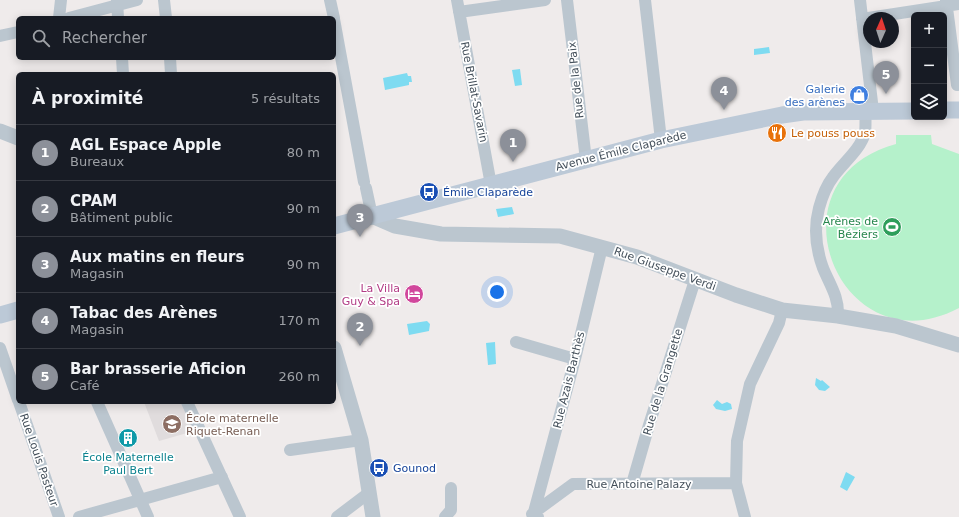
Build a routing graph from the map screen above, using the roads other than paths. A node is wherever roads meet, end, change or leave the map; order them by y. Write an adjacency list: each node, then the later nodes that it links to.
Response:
1 (61, 0): 13 (street)
2 (137, 0): 9 (street)
3 (164, 0): 16 (street)
4 (330, 0): 17 (street)
5 (545, 0): 12 (street)
6 (567, 0): 34 (street, Rue de la Paix)
7 (645, 0): 33 (street)
8 (860, 0): 18 (street)
9 (117, 3): 14 (street); 15 (street)
10 (946, 3): 11 (street); 18 (street); 26 (street)
11 (959, 4)
12 (458, 6): 35 (street, Rue Brillat-Savarin)
13 (59, 16)
14 (75, 16)
15 (118, 16)
16 (166, 16)
17 (334, 16)
18 (862, 19): 29 (street)
19 (336, 29): 36 (street)
20 (16, 32): 21 (street)
21 (0, 36)
22 (122, 60): 24 (street)
23 (170, 60): 25 (street)
24 (123, 72)
25 (171, 72)
26 (957, 85)
27 (947, 110): 28 (main road)
28 (959, 110)
29 (869, 111): 30 (main road, Avenue Émile Claparède); 33 (main road, Avenue Émile Claparède); 43 (street)
30 (911, 111)
31 (0, 131): 32 (street)
32 (16, 137)
33 (661, 140): 34 (main road, Avenue Émile Claparède)
34 (586, 160): 35 (main road, Avenue Émile Claparède)
35 (491, 185): 36 (main road, Avenue Émile Claparède)
36 (372, 216): 37 (main road, Avenue Émile Claparède); 38 (street, Rue Giuseppe Verdi)
37 (336, 225)
38 (602, 247): 39 (street, Rue Giuseppe Verdi); 48 (street, Rue Azais Barthès)
39 (695, 280): 41 (street, Rue Giuseppe Verdi); 57 (street, Rue de la Grangette)
40 (16, 310): 42 (main road)
41 (782, 310): 43 (street, Rue Giuseppe Verdi); 56 (street)
42 (0, 314)
43 (838, 316): 45 (street, Rue Giuseppe Verdi)
44 (516, 342): 48 (street)
45 (959, 345)
46 (0, 348): 49 (street, Rue Louis Pasteur)
47 (336, 355): 53 (street)
48 (575, 359): 61 (street, Rue Azais Barthès)
49 (16, 395)
50 (19, 404): 62 (street, Rue Louis Pasteur)
51 (98, 404): 60 (street)
52 (188, 404): 55 (street)
53 (361, 440): 54 (street); 59 (street)
54 (290, 450)
55 (222, 477): 60 (street); 65 (street)
56 (736, 483): 57 (street, Rue Antoine Palazy); 69 (street)
57 (632, 484): 61 (street, Rue Antoine Palazy)
58 (451, 488): 68 (street)
59 (370, 492): 66 (street); 67 (street)
60 (140, 500): 63 (street); 64 (street)
61 (533, 515)
62 (59, 517)
63 (79, 517)
64 (148, 517)
65 (240, 517)
66 (337, 517)
67 (373, 517)
68 (445, 517)
69 (745, 517)

